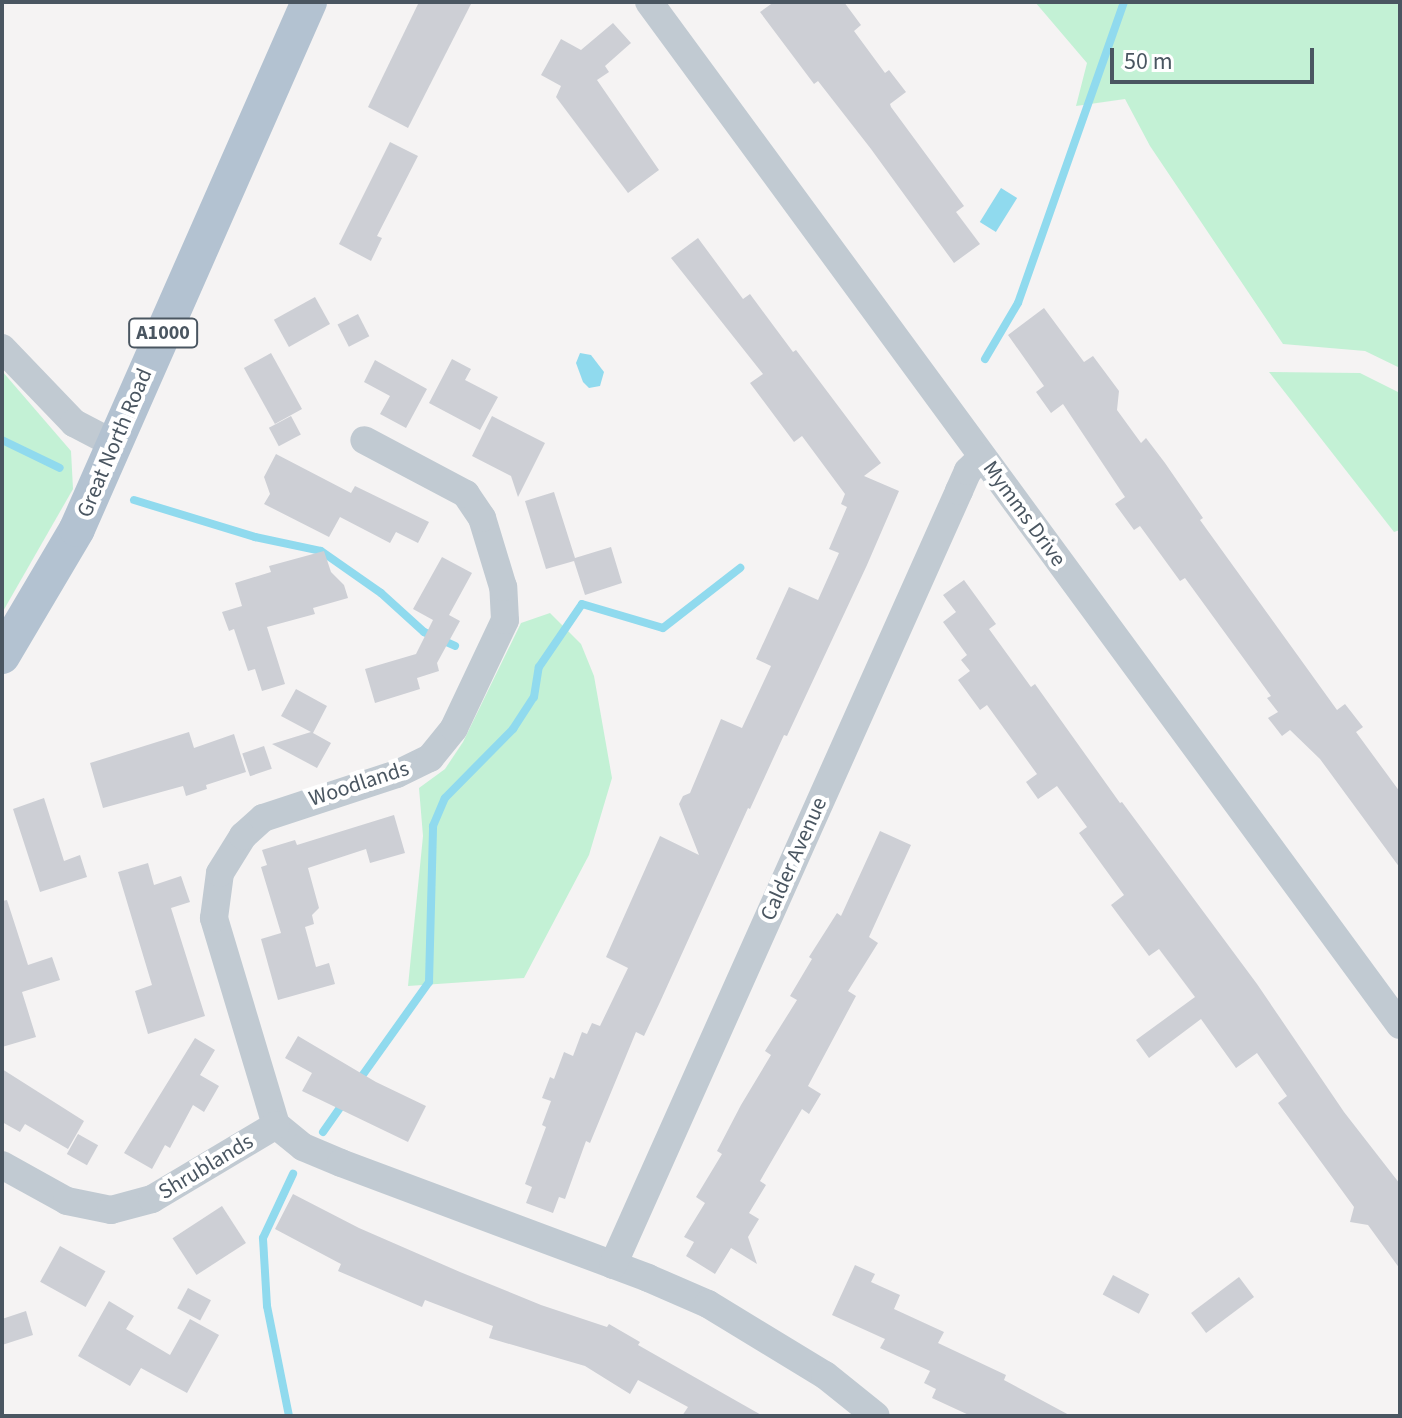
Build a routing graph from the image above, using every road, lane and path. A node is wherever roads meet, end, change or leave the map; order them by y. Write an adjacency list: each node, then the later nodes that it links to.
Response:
1 (309, 2): 5 (main road, Great North Road / A1000)
2 (649, 2): 6 (street, Mymms Drive)
3 (2, 348): 5 (street)
4 (364, 440): 9 (street, Woodlands)
5 (116, 445): 7 (main road, Great North Road / A1000)
6 (982, 457): 8 (street, Mymms Drive); 11 (street, Calder Avenue)
7 (2, 656)
8 (1400, 1025)
9 (276, 1125): 10 (street, Shrublands); 11 (street)
10 (2, 1165)
11 (613, 1265): 12 (street)
12 (876, 1416)

